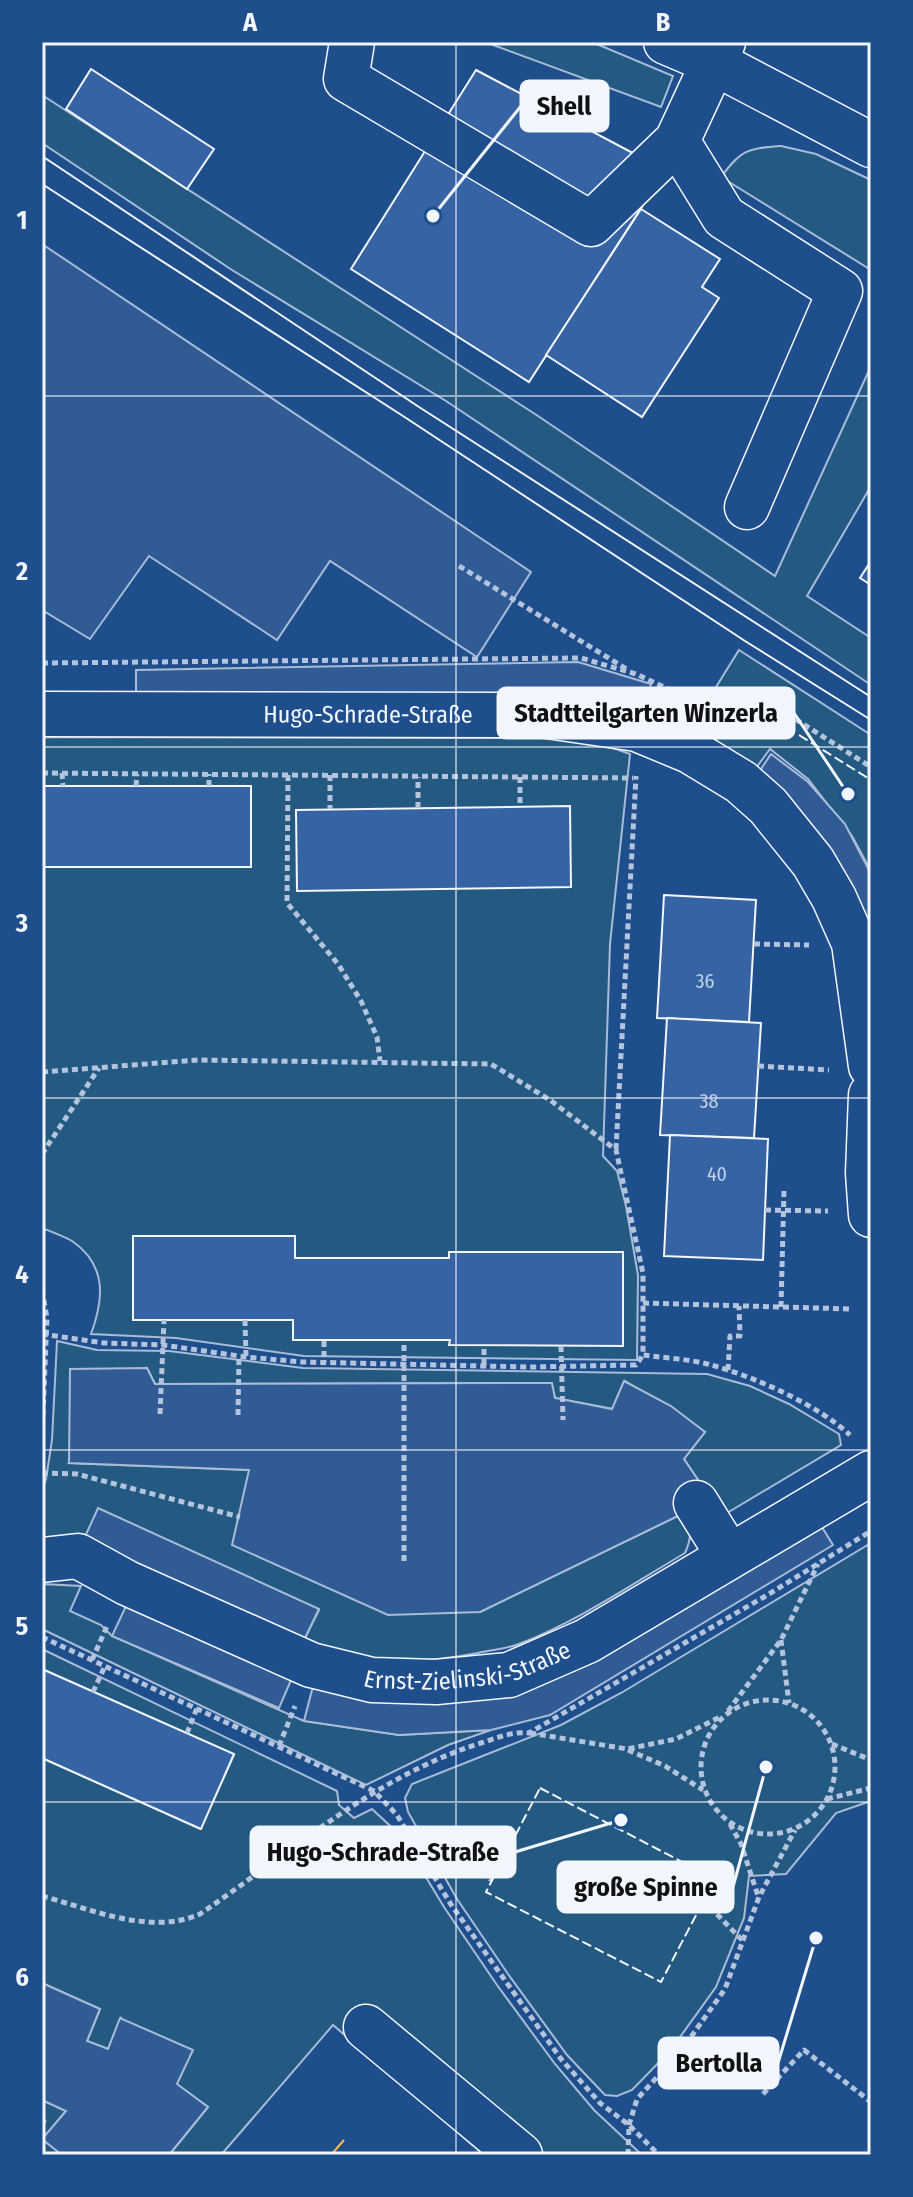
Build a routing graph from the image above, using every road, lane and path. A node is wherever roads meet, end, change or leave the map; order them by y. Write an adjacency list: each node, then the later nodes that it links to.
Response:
1 (666, 42): 2 (street)
2 (718, 52): 4 (street); 5 (street)
3 (349, 61): 4 (street)
4 (677, 141): 6 (street)
5 (871, 145)
6 (856, 299): 7 (street)
7 (747, 507)
8 (459, 566): 10 (path)
9 (42, 663): 10 (path)
10 (636, 674): 12 (path)
11 (42, 714): 13 (street, Hugo-Schrade-Straße)
12 (722, 716): 14 (path); 15 (path)
13 (637, 729): 14 (street, Hugo-Schrade-Straße); 24 (path)
14 (690, 751): 37 (street, Hugo-Schrade-Straße)
15 (871, 767)
16 (42, 773): 17 (path)
17 (62, 773): 18 (path); 25 (path)
18 (137, 774): 19 (path); 26 (path)
19 (209, 774): 20 (path); 27 (path)
20 (288, 775): 21 (path); 33 (path)
21 (330, 775): 22 (path); 30 (path)
22 (418, 776): 23 (path); 29 (path)
23 (520, 777): 24 (path); 28 (path)
24 (636, 778): 38 (path)
25 (63, 786)
26 (136, 786)
27 (209, 786)
28 (520, 806)
29 (418, 808)
30 (330, 809)
31 (754, 944): 32 (path)
32 (813, 945)
33 (380, 1061): 35 (path); 38 (path)
34 (758, 1066): 37 (path)
35 (100, 1067): 36 (path); 39 (path)
36 (42, 1072)
37 (862, 1077): 43 (street, Hugo-Schrade-Straße)
38 (616, 1150): 45 (path)
39 (42, 1154)
40 (784, 1190): 42 (path)
41 (765, 1210): 42 (path)
42 (784, 1210): 43 (path); 47 (path)
43 (857, 1213)
44 (42, 1290): 51 (path)
45 (643, 1303): 46 (path); 57 (path)
46 (739, 1306): 47 (path); 64 (path)
47 (781, 1307): 48 (path)
48 (851, 1309)
49 (164, 1320): 54 (path)
50 (245, 1320): 59 (path)
51 (44, 1333): 54 (path); 65 (path)
52 (324, 1341): 60 (path)
53 (404, 1341): 61 (path)
54 (163, 1345): 58 (path); 66 (path)
55 (484, 1346): 62 (path)
56 (561, 1346): 63 (path)
57 (643, 1355): 63 (path); 64 (path)
58 (239, 1356): 59 (path); 67 (path)
59 (246, 1357): 60 (path)
60 (324, 1362): 61 (path)
61 (405, 1364): 62 (path); 76 (path)
62 (484, 1365): 63 (path)
63 (563, 1366): 68 (path)
64 (728, 1370): 70 (path)
65 (43, 1409): 69 (path)
66 (160, 1414)
67 (238, 1415)
68 (563, 1420)
69 (42, 1439)
70 (863, 1456): 74 (street, Ernst-Zielinski-Straße)
71 (42, 1473): 73 (path)
72 (696, 1503): 74 (street)
73 (240, 1517)
74 (729, 1556): 75 (street, Ernst-Zielinski-Straße)
75 (42, 1560)
76 (404, 1561)
77 (819, 1563): 79 (path)
78 (42, 1637): 80 (path)
79 (781, 1640): 82 (path); 84 (path)
80 (105, 1666): 81 (path); 83 (path)
81 (93, 1692)
82 (789, 1703): 84 (path); 87 (path)
83 (197, 1708): 85 (path); 91 (path)
84 (726, 1714): 88 (path); 92 (path)
85 (187, 1733)
86 (529, 1733): 88 (path)
87 (832, 1744): 89 (path); 93 (path)
88 (627, 1749): 92 (path)
89 (871, 1760)
90 (871, 1788): 93 (path)
91 (374, 1791): 96 (path); 98 (path)
92 (704, 1791): 94 (path)
93 (827, 1799): 95 (path)
94 (729, 1822): 95 (path); 99 (path)
95 (796, 1829): 99 (path)
96 (413, 1840): 97 (path); 105 (path)
97 (492, 1880)
98 (42, 1896)
99 (759, 1897): 101 (path)
100 (703, 1900): 101 (path)
101 (744, 1942): 105 (path)
102 (366, 2027): 106 (street)
103 (763, 2094): 104 (path)
104 (871, 2102)
105 (629, 2125): 107 (path); 108 (path)
106 (520, 2155)
107 (628, 2155)
108 (659, 2155)

